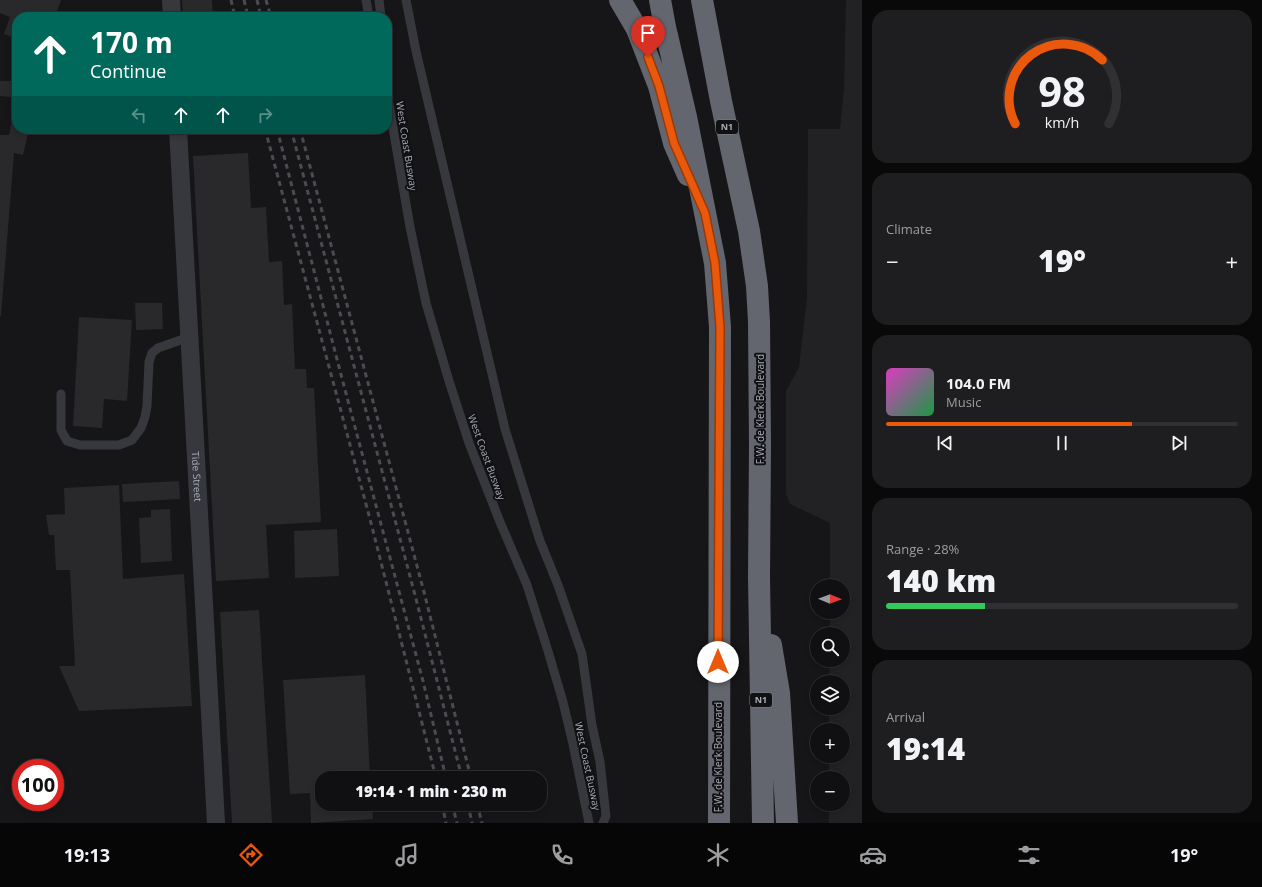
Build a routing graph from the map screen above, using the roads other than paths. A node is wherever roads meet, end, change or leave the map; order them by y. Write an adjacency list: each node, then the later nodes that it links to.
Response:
1 (171, 0): 8 (street)
2 (366, 0): 9 (lane)
3 (379, 0): 10 (lane)
4 (406, 0): 19 (lane)
5 (620, 0): 13 (highway)
6 (660, 0): 13 (highway, F.W. de Klerk Boulevard)
7 (702, 0): 16 (highway, F.W. de Klerk Boulevard / N1)
8 (172, 12)
9 (368, 12)
10 (380, 12)
11 (392, 122): 18 (lane, West Coast Busway)
12 (178, 134): 14 (street, Tide Street)
13 (705, 213): 20 (highway, F.W. de Klerk Boulevard)
14 (189, 336): 15 (lane); 17 (street, Tide Street)
15 (61, 394)
16 (759, 577): 21 (highway, F.W. de Klerk Boulevard / N1); 22 (highway)
17 (216, 823)
18 (589, 823)
19 (603, 823)
20 (718, 823)
21 (763, 823)
22 (787, 823)

